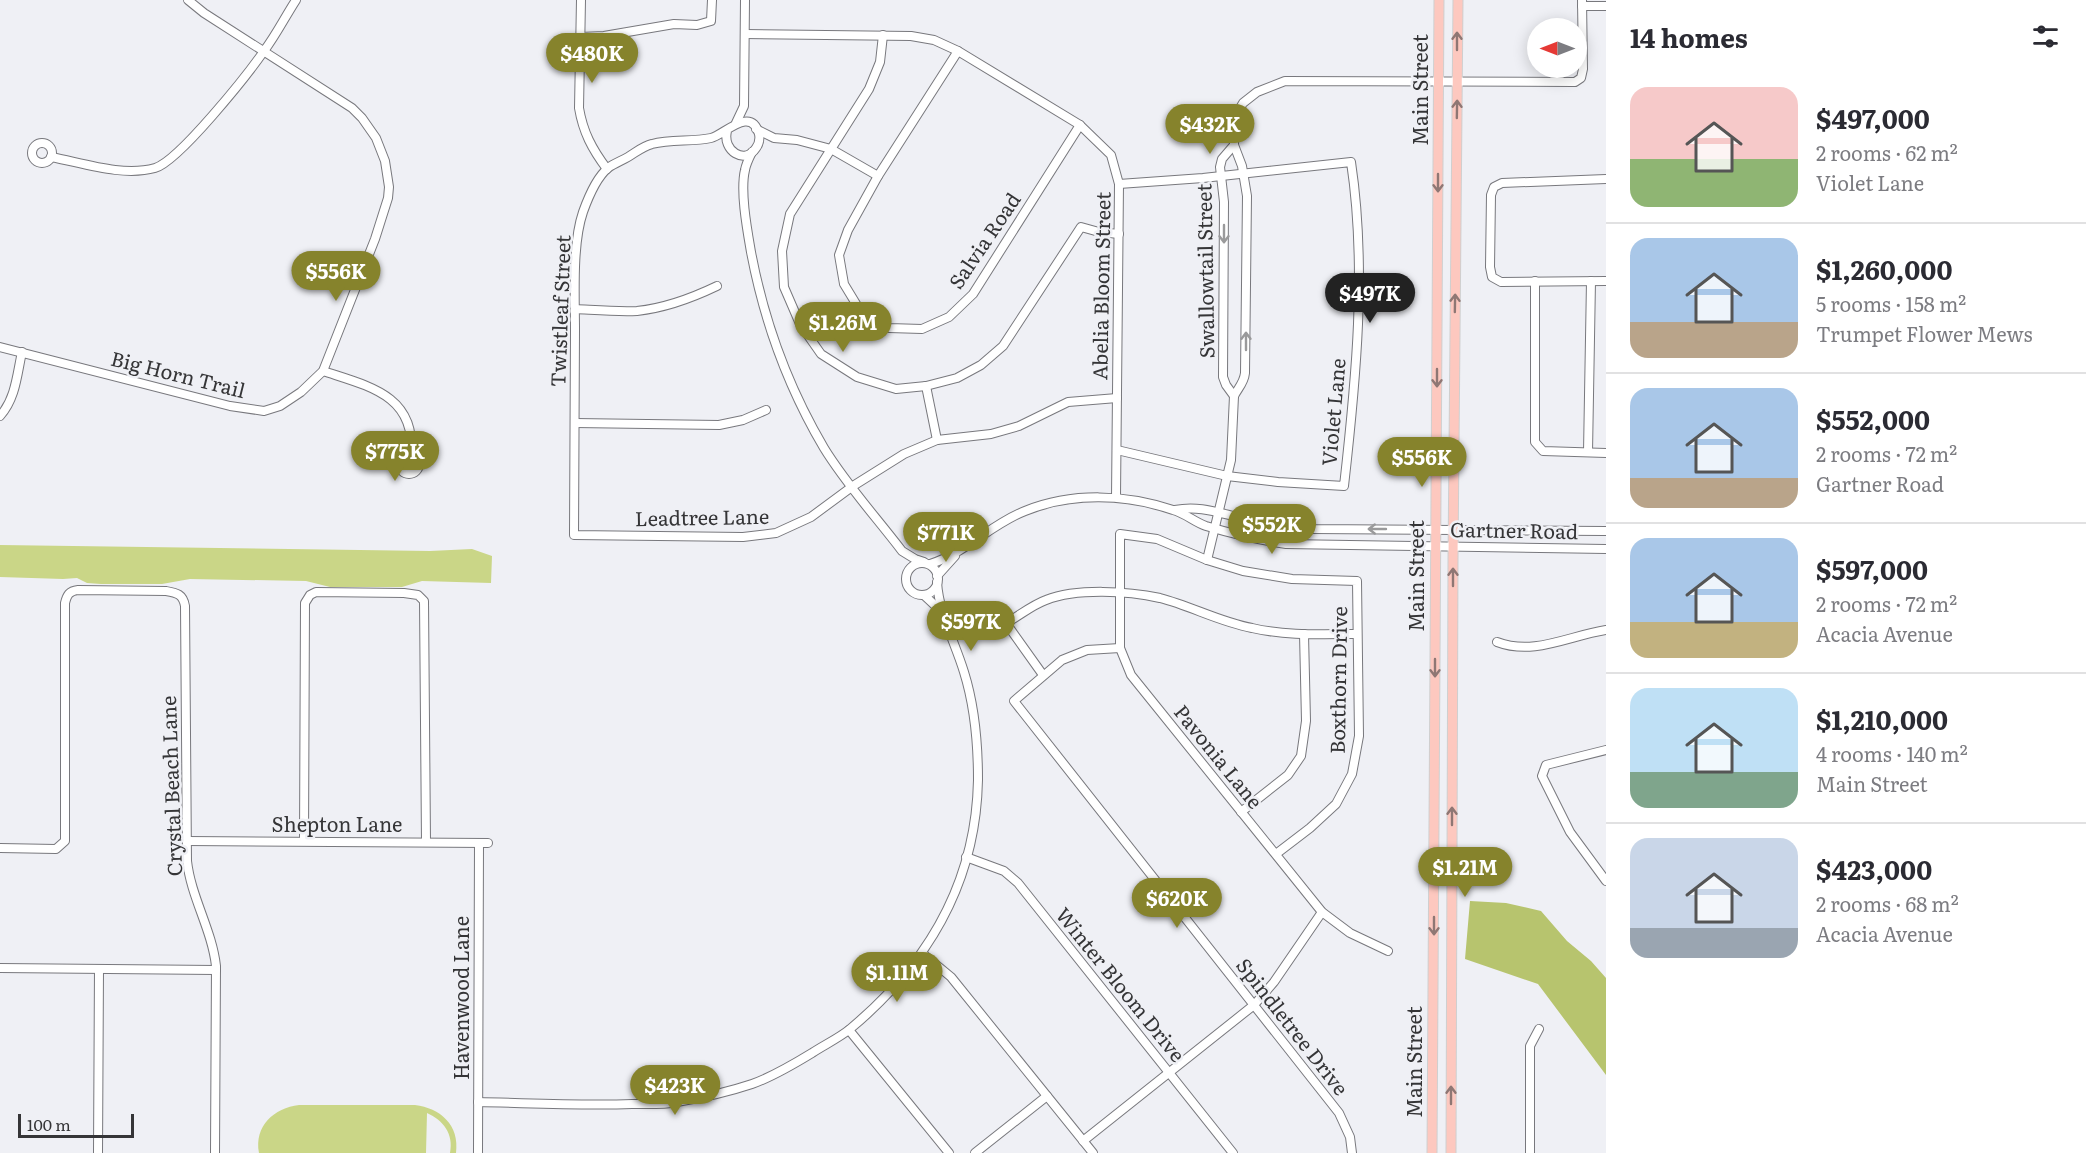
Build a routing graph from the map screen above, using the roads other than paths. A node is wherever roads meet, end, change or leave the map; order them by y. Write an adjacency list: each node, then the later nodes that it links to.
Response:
1 (188, 0): 14 (street, Big Horn Trail)
2 (296, 0): 14 (street)
3 (581, 0): 12 (street)
4 (712, 0): 12 (street)
5 (745, 0): 10 (street)
6 (1439, 0): 15 (main road, Main Street)
7 (1458, 0): 16 (main road, Main Street, one-way to 7)
8 (1582, 3): 9 (street); 16 (street, Swallowtail Street)
9 (1606, 6)
10 (745, 34): 11 (street, Abelia Bloom Street); 17 (street)
11 (883, 35): 13 (street, Abelia Bloom Street); 26 (street)
12 (580, 37): 30 (street)
13 (958, 51): 19 (street, Abelia Bloom Street); 33 (street, Salvia Road)
14 (264, 52): 29 (street); 45 (street, Big Horn Trail)
15 (1439, 82): 16 (street, Swallowtail Street); 24 (street, Swallowtail Street); 63 (main road, Main Street, one-way to 63)
16 (1457, 82): 64 (main road, Main Street, one-way to 16)
17 (744, 106): 18 (street); 20 (street)
18 (736, 123): 20 (street); 21 (street)
19 (1080, 125): 33 (street, Salvia Road); 36 (street, Abelia Bloom Street)
20 (754, 127): 23 (street); 27 (street)
21 (727, 131): 22 (street, Twistleaf Street); 25 (street)
22 (711, 138): 25 (street); 30 (street, Twistleaf Street)
23 (774, 138): 26 (street); 27 (street)
24 (1234, 145): 32 (street, Swallowtail Street); 34 (street, Swallowtail Street)
25 (728, 147): 28 (street)
26 (831, 149): 33 (street); 46 (street)
27 (754, 151): 28 (street); 31 (street)
28 (736, 154): 31 (street)
29 (51, 157)
30 (607, 169): 42 (street, Twistleaf Street)
31 (744, 171): 58 (street)
32 (1243, 174): 34 (street); 47 (street, Swallowtail Street, one-way to 32); 57 (street, Violet Lane)
33 (878, 176)
34 (1221, 176): 36 (street); 47 (street, Swallowtail Street, one-way to 47)
35 (1606, 179): 39 (street)
36 (1119, 184): 37 (street, Abelia Bloom Street)
37 (1119, 234): 46 (street); 48 (street, Abelia Bloom Street)
38 (1606, 280): 40 (street)
39 (1535, 281): 40 (street); 54 (street)
40 (1591, 281): 54 (street)
41 (717, 286): 42 (street)
42 (575, 309): 51 (street, Twistleaf Street)
43 (0, 347): 44 (street, Big Horn Trail)
44 (22, 352): 45 (street, Big Horn Trail); 50 (street)
45 (323, 371): 56 (street)
46 (926, 386): 52 (street)
47 (1234, 396): 57 (street, Swallowtail Street)
48 (1117, 398): 52 (street, Leadtree Lane); 53 (street, Abelia Bloom Street)
49 (766, 411): 51 (street)
50 (0, 416)
51 (575, 423): 66 (street, Twistleaf Street)
52 (937, 440): 58 (street, Leadtree Lane)
53 (1117, 450): 57 (street); 59 (street, Abelia Bloom Street)
54 (1588, 452): 55 (street)
55 (1606, 453)
56 (411, 454)
57 (1227, 476): 61 (street, Swallowtail Street)
58 (853, 486): 66 (street, Leadtree Lane); 70 (street)
59 (1116, 498): 60 (street, Gartner Road); 71 (street, Gartner Road)
60 (1175, 510): 61 (street, Gartner Road); 62 (street, Gartner Road)
61 (1218, 512): 62 (street, Swallowtail Street); 63 (street, Gartner Road, one-way to 61)
62 (1214, 528): 67 (street, Gartner Road); 72 (street, Swallowtail Street)
63 (1435, 529): 64 (street, Gartner Road); 67 (main road, Main Street)
64 (1453, 529): 65 (street, Gartner Road); 68 (main road, Main Street)
65 (1606, 531)
66 (574, 536)
67 (1435, 546): 68 (street, Gartner Road); 116 (main road, Main Street, one-way to 116)
68 (1453, 546): 69 (street, Gartner Road); 117 (main road, Main Street, one-way to 68)
69 (1606, 549)
70 (902, 551): 73 (street); 74 (street)
71 (956, 554): 73 (street); 75 (street)
72 (1206, 560): 76 (street, Pavonia Lane); 81 (street, Boxthorn Drive)
73 (927, 563): 74 (street); 75 (street)
74 (906, 576): 77 (street)
75 (937, 579): 77 (street); 78 (street)
76 (1120, 592): 80 (street); 83 (street, Pavonia Lane); 84 (street)
77 (924, 596): 78 (street)
78 (940, 609): 93 (street)
79 (1606, 630): 82 (street)
80 (1304, 634): 81 (street); 86 (street)
81 (1357, 634): 92 (street, Boxthorn Drive)
82 (1497, 642)
83 (1120, 648): 84 (street); 86 (street, Pavonia Lane)
84 (1043, 675): 101 (street, Spindletree Drive)
85 (1606, 750): 94 (street)
86 (1241, 812): 92 (street, Pavonia Lane)
87 (187, 841): 88 (street, Shepton Lane); 91 (street, Crystal Beach Lane); 100 (street, Crystal Beach Lane)
88 (304, 841): 89 (street, Shepton Lane); 89 (street)
89 (426, 842): 90 (street, Shepton Lane)
90 (483, 843): 106 (street, Havenwood Lane)
91 (0, 848)
92 (1276, 854): 95 (street, Pavonia Lane)
93 (966, 856): 97 (street); 104 (street, Winter Bloom Drive)
94 (1606, 881)
95 (1322, 912): 96 (street, Pavonia Lane); 101 (street)
96 (1388, 951)
97 (922, 953): 103 (street); 105 (street)
98 (0, 968): 99 (street)
99 (99, 969): 100 (street); 108 (street)
100 (216, 970): 109 (street, Crystal Beach Lane)
101 (1254, 1005): 104 (street); 115 (street, Spindletree Drive)
102 (1539, 1029): 118 (street)
103 (849, 1030): 106 (street); 111 (street)
104 (1169, 1072): 107 (street); 114 (street, Winter Bloom Drive)
105 (1047, 1096): 107 (street); 112 (street)
106 (478, 1102): 110 (street, Havenwood Lane)
107 (1083, 1140): 113 (street)
108 (98, 1153)
109 (215, 1153)
110 (478, 1153)
111 (949, 1153)
112 (975, 1153)
113 (1093, 1153)
114 (1233, 1153)
115 (1352, 1153)
116 (1432, 1153)
117 (1451, 1153)
118 (1530, 1153)

